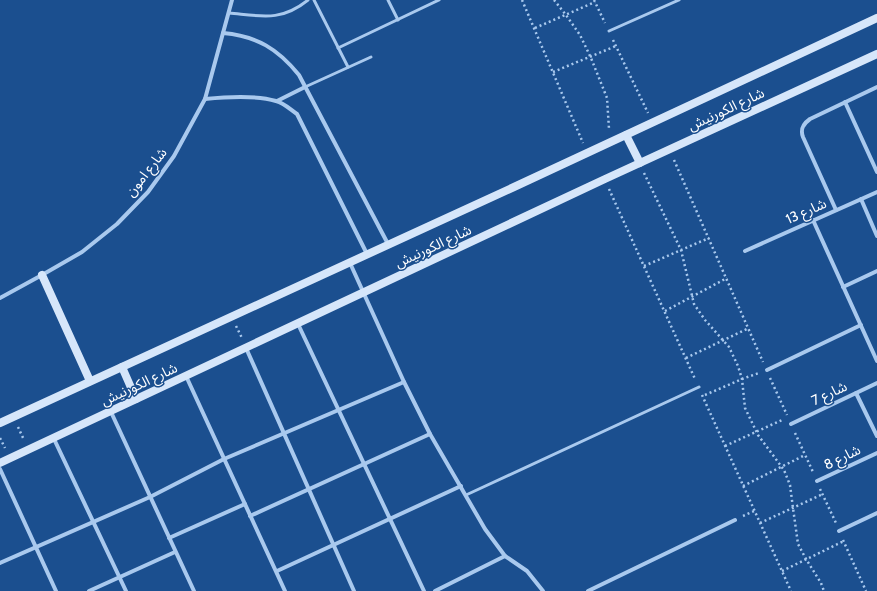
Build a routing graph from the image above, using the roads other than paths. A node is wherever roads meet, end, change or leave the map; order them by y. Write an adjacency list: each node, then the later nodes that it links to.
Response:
1 (232, 0): 7 (street, شارع امون)
2 (308, 0): 7 (lane)
3 (314, 0): 12 (lane)
4 (388, 0): 9 (lane)
5 (439, 0): 9 (lane)
6 (678, 0): 10 (lane)
7 (229, 13): 11 (street, شارع امون)
8 (877, 18): 21 (main road, شارع الكورنيش)
9 (398, 20): 12 (lane)
10 (609, 31)
11 (223, 33): 16 (street); 18 (street, شارع امون)
12 (338, 48): 15 (lane)
13 (877, 54): 22 (main road, شارع الكورنيش)
14 (371, 57): 15 (lane)
15 (348, 67): 16 (lane)
16 (305, 87): 19 (street); 29 (street)
17 (877, 88): 20 (street)
18 (205, 99): 19 (street); 34 (street, شارع امون)
19 (276, 101): 31 (street)
20 (845, 102): 23 (street); 26 (street)
21 (626, 135): 22 (main road); 29 (main road, شارع الكورنيش)
22 (640, 163): 36 (main road, شارع الكورنيش)
23 (877, 172)
24 (877, 192): 25 (street, شارع 13)
25 (861, 199): 26 (street, شارع 13); 28 (street)
26 (836, 210): 27 (street, شارع 13)
27 (813, 220): 30 (street, شارع 13); 35 (street)
28 (877, 236)
29 (388, 244): 31 (main road, شارع الكورنيش)
30 (745, 251)
31 (367, 254): 32 (main road, شارع الكورنيش)
32 (350, 263): 36 (street); 42 (main road, شارع الكورنيش)
33 (877, 271): 35 (street)
34 (42, 276): 37 (street, شارع امون); 45 (main road)
35 (843, 287): 39 (street)
36 (364, 293): 38 (main road, شارع الكورنيش); 46 (street)
37 (0, 298)
38 (298, 324): 40 (main road, شارع الكورنيش); 51 (street)
39 (861, 326): 41 (street); 43 (street)
40 (246, 348): 44 (main road, شارع الكورنيش); 55 (street)
41 (877, 361)
42 (122, 367): 45 (main road, شارع الكورنيش); 50 (main road)
43 (767, 370)
44 (186, 376): 50 (main road, شارع الكورنيش); 60 (street)
45 (90, 381): 53 (main road, شارع الكورنيش)
46 (404, 382): 51 (street); 56 (street)
47 (877, 383): 49 (street, شارع 7)
48 (698, 387): 67 (lane)
49 (856, 393): 54 (street, شارع 7); 57 (street)
50 (136, 399): 52 (main road, شارع الكورنيش)
51 (339, 410): 55 (street); 62 (street)
52 (110, 412): 58 (main road, شارع الكورنيش); 68 (street)
53 (0, 423)
54 (791, 424)
55 (284, 434): 60 (street); 66 (street)
56 (430, 434): 62 (street); 65 (street)
57 (877, 436)
58 (54, 439): 61 (main road, شارع الكورنيش); 74 (street)
59 (877, 453): 64 (street, شارع 8)
60 (224, 459): 68 (street); 69 (street)
61 (0, 463)
62 (364, 464): 66 (street); 72 (street)
63 (0, 469): 78 (street)
64 (817, 481)
65 (461, 486): 67 (street); 72 (street)
66 (308, 489): 71 (street); 77 (street)
67 (466, 495): 80 (street)
68 (150, 497): 74 (street); 76 (street)
69 (245, 504): 71 (street); 76 (street)
70 (877, 513): 75 (street)
71 (250, 516): 82 (street)
72 (390, 519): 77 (street); 90 (street)
73 (735, 520): 93 (street)
74 (93, 522): 78 (street); 83 (street)
75 (839, 531)
76 (169, 538): 79 (street)
77 (333, 545): 82 (street); 89 (street)
78 (36, 547): 81 (street); 84 (street)
79 (176, 552): 83 (street); 87 (street)
80 (505, 556): 91 (street); 92 (street)
81 (0, 563)
82 (276, 571): 88 (street)
83 (119, 578): 85 (street); 86 (street)
84 (56, 591)
85 (89, 591)
86 (126, 591)
87 (194, 591)
88 (285, 591)
89 (354, 591)
90 (424, 591)
91 (435, 591)
92 (543, 591)
93 (588, 591)

